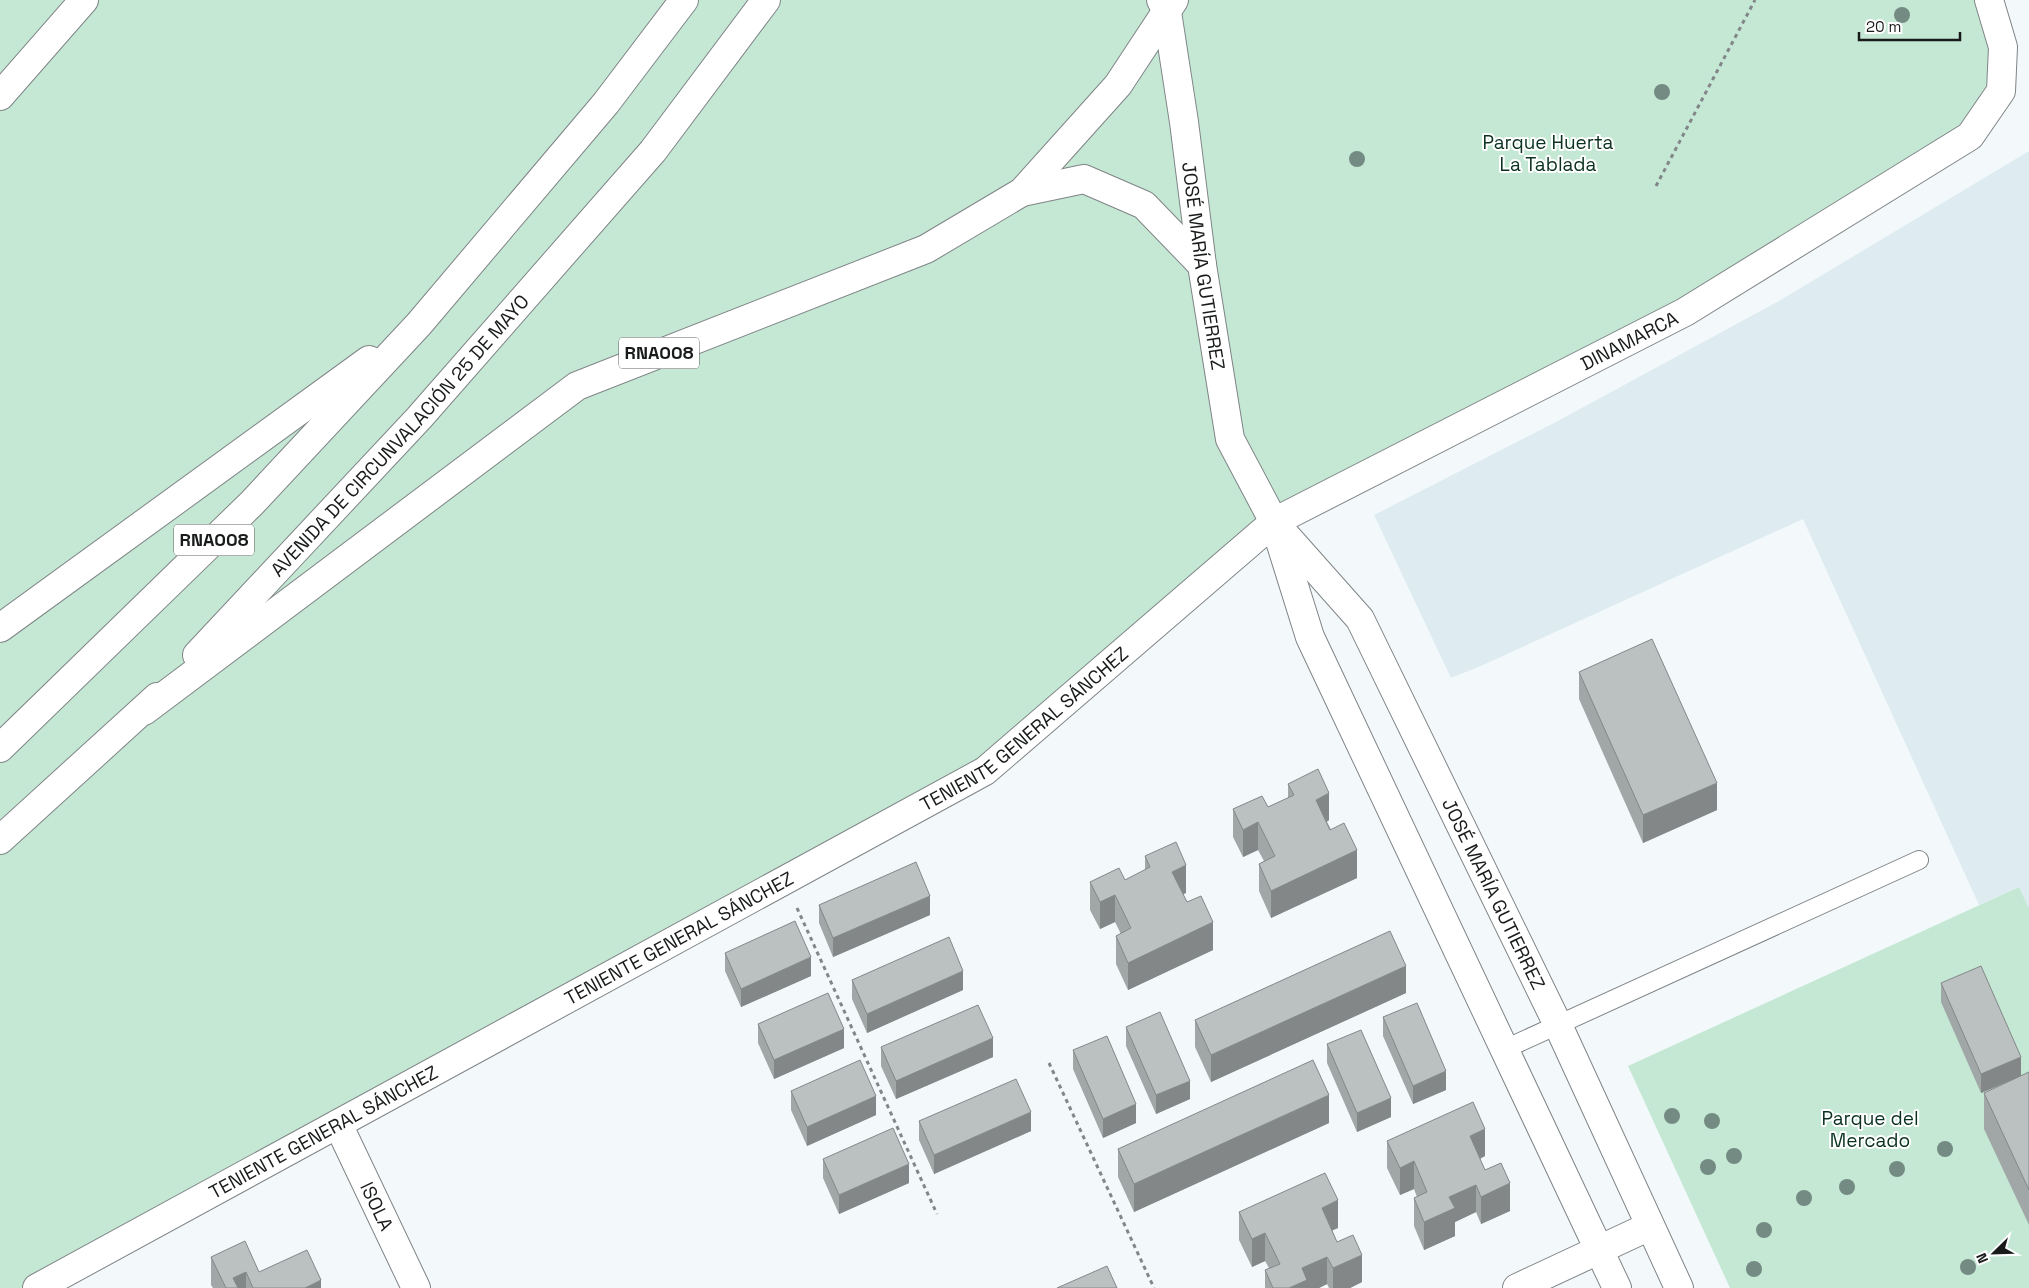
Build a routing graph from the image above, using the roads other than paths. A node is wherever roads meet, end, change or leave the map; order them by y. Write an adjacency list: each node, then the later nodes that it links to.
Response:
1 (84, 0): 6 (main road)
2 (684, 0): 9 (main road, RNA008)
3 (766, 0): 12 (main road, AVENIDA DE CIRCUNVALACIÓN 25 DE MAYO / RNA008)
4 (1989, 0): 10 (main road, DINAMARCA)
5 (1167, 4): 7 (main road, RNA008); 8 (main road, JOSÉ MARÍA GUTIERREZ)
6 (0, 96)
7 (1022, 192): 8 (main road); 12 (main road, RNA008)
8 (1202, 265): 10 (main road, JOSÉ MARÍA GUTIERREZ)
9 (418, 324): 11 (main road, RNA008); 13 (main road, RNA008)
10 (1274, 522): 16 (main road, JOSÉ MARÍA GUTIERREZ); 17 (main road, JOSÉ MARÍA GUTIERREZ); 18 (main road, TENIENTE GENERAL SÁNCHEZ)
11 (0, 628)
12 (144, 711): 14 (main road, AVENIDA DE CIRCUNVALACIÓN 25 DE MAYO / RNA008)
13 (0, 748)
14 (0, 840)
15 (1919, 860): 16 (lane)
16 (1558, 1025): 17 (lane); 19 (main road, JOSÉ MARÍA GUTIERREZ)
17 (1505, 1049): 20 (main road, JOSÉ MARÍA GUTIERREZ)
18 (338, 1124): 21 (main road, TENIENTE GENERAL SÁNCHEZ); 22 (main road, ISOLA)
19 (1650, 1226): 20 (main road); 25 (main road, JOSÉ MARÍA GUTIERREZ)
20 (1599, 1249): 23 (main road); 24 (main road, JOSÉ MARÍA GUTIERREZ)
21 (38, 1288)
22 (416, 1288)
23 (1517, 1288)
24 (1617, 1288)
25 (1679, 1288)

